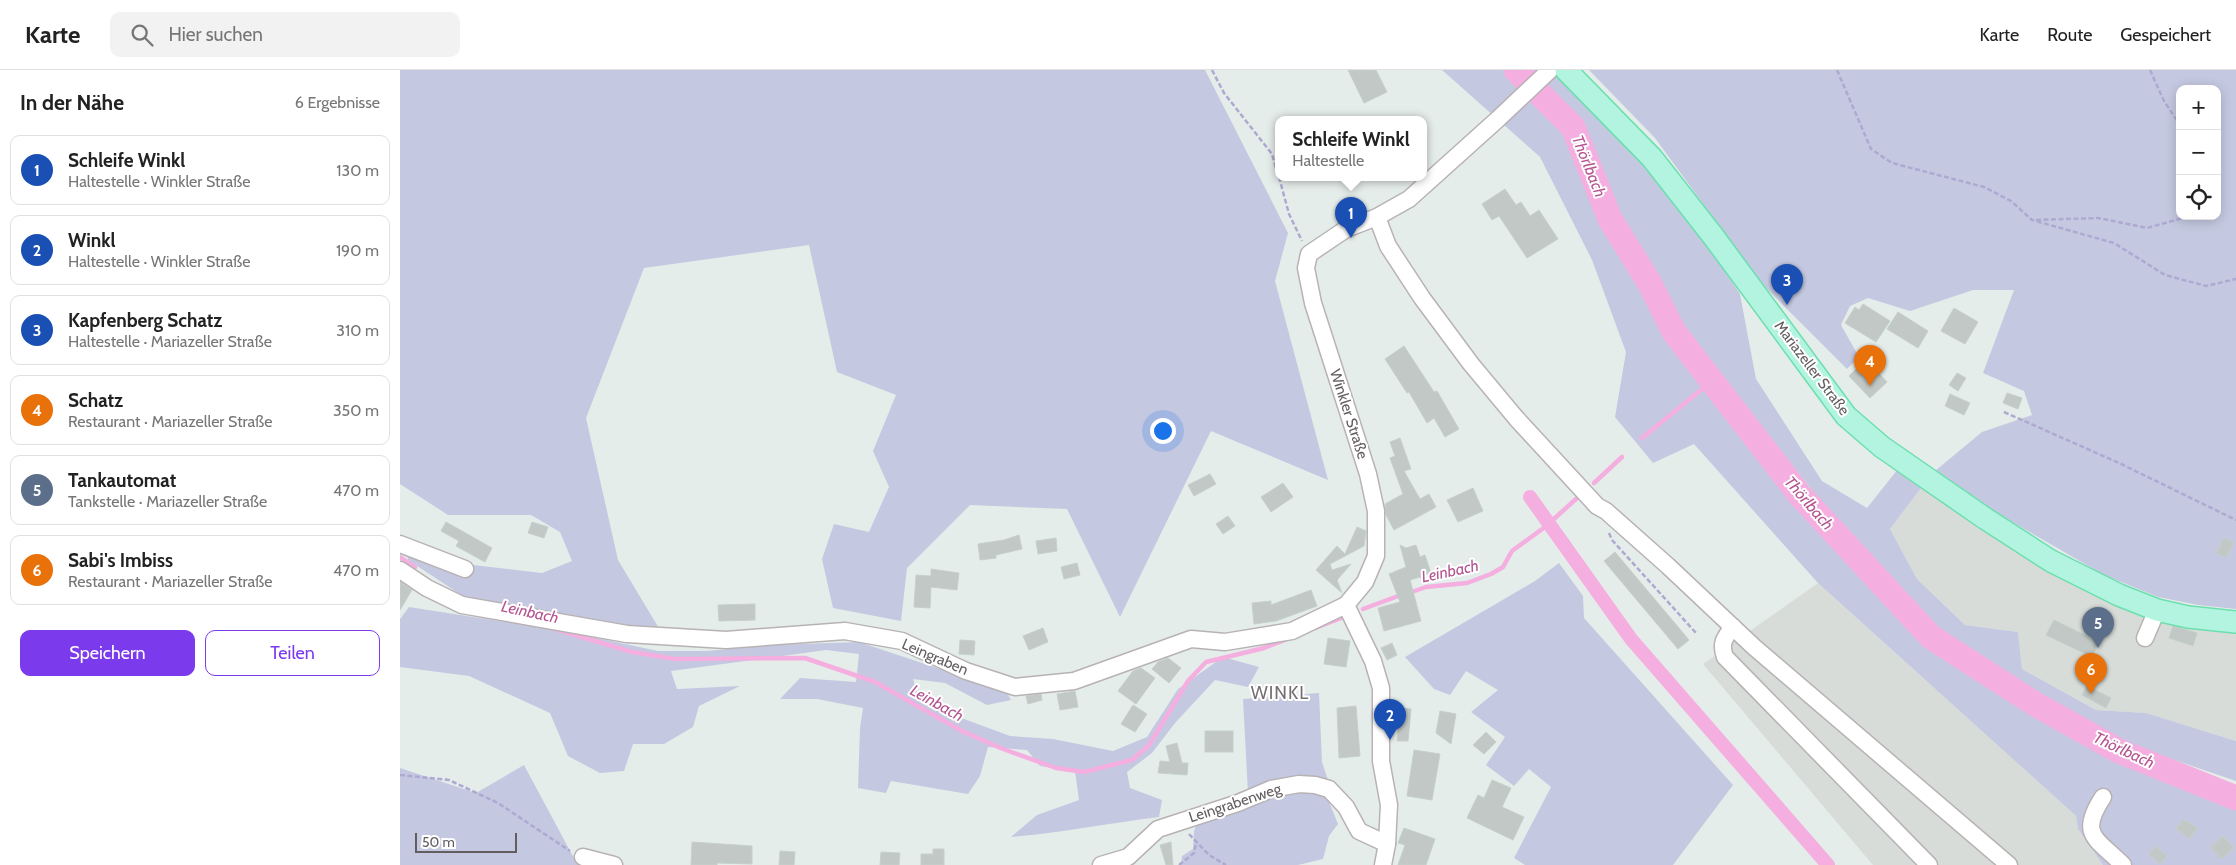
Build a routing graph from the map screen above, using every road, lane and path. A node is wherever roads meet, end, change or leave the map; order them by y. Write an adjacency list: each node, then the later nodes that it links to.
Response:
1 (1212, 70): 7 (path)
2 (1550, 70): 9 (street)
3 (1566, 70): 21 (main road, Mariazeller Straße)
4 (1837, 70): 10 (path)
5 (2150, 70): 6 (path)
6 (2176, 119)
7 (1275, 163)
8 (1280, 181): 12 (path)
9 (1377, 217): 12 (street); 23 (street)
10 (2032, 220): 11 (path); 13 (path)
11 (2176, 220)
12 (1309, 254): 20 (street, Winkler Straße)
13 (2236, 278)
14 (2004, 412): 15 (path)
15 (2236, 520)
16 (1608, 532): 24 (path)
17 (400, 544): 18 (street)
18 (465, 569)
19 (400, 570): 20 (street, Leingraben)
20 (1346, 605): 30 (street)
21 (2157, 610): 22 (main road, Mariazeller Straße); 25 (street)
22 (2236, 622)
23 (1733, 627): 37 (street); 38 (street)
24 (1696, 633)
25 (2144, 638)
26 (400, 776): 31 (path)
27 (2103, 797): 39 (street)
28 (1184, 819): 29 (path); 30 (street, Leingrabenweg); 33 (street, Leingrabenweg)
29 (1196, 843): 34 (path); 35 (path)
30 (1387, 844): 36 (street)
31 (583, 857): 32 (street)
32 (614, 865)
33 (1101, 865)
34 (1179, 865)
35 (1226, 865)
36 (1383, 865)
37 (1929, 865)
38 (2009, 865)
39 (2124, 865)

